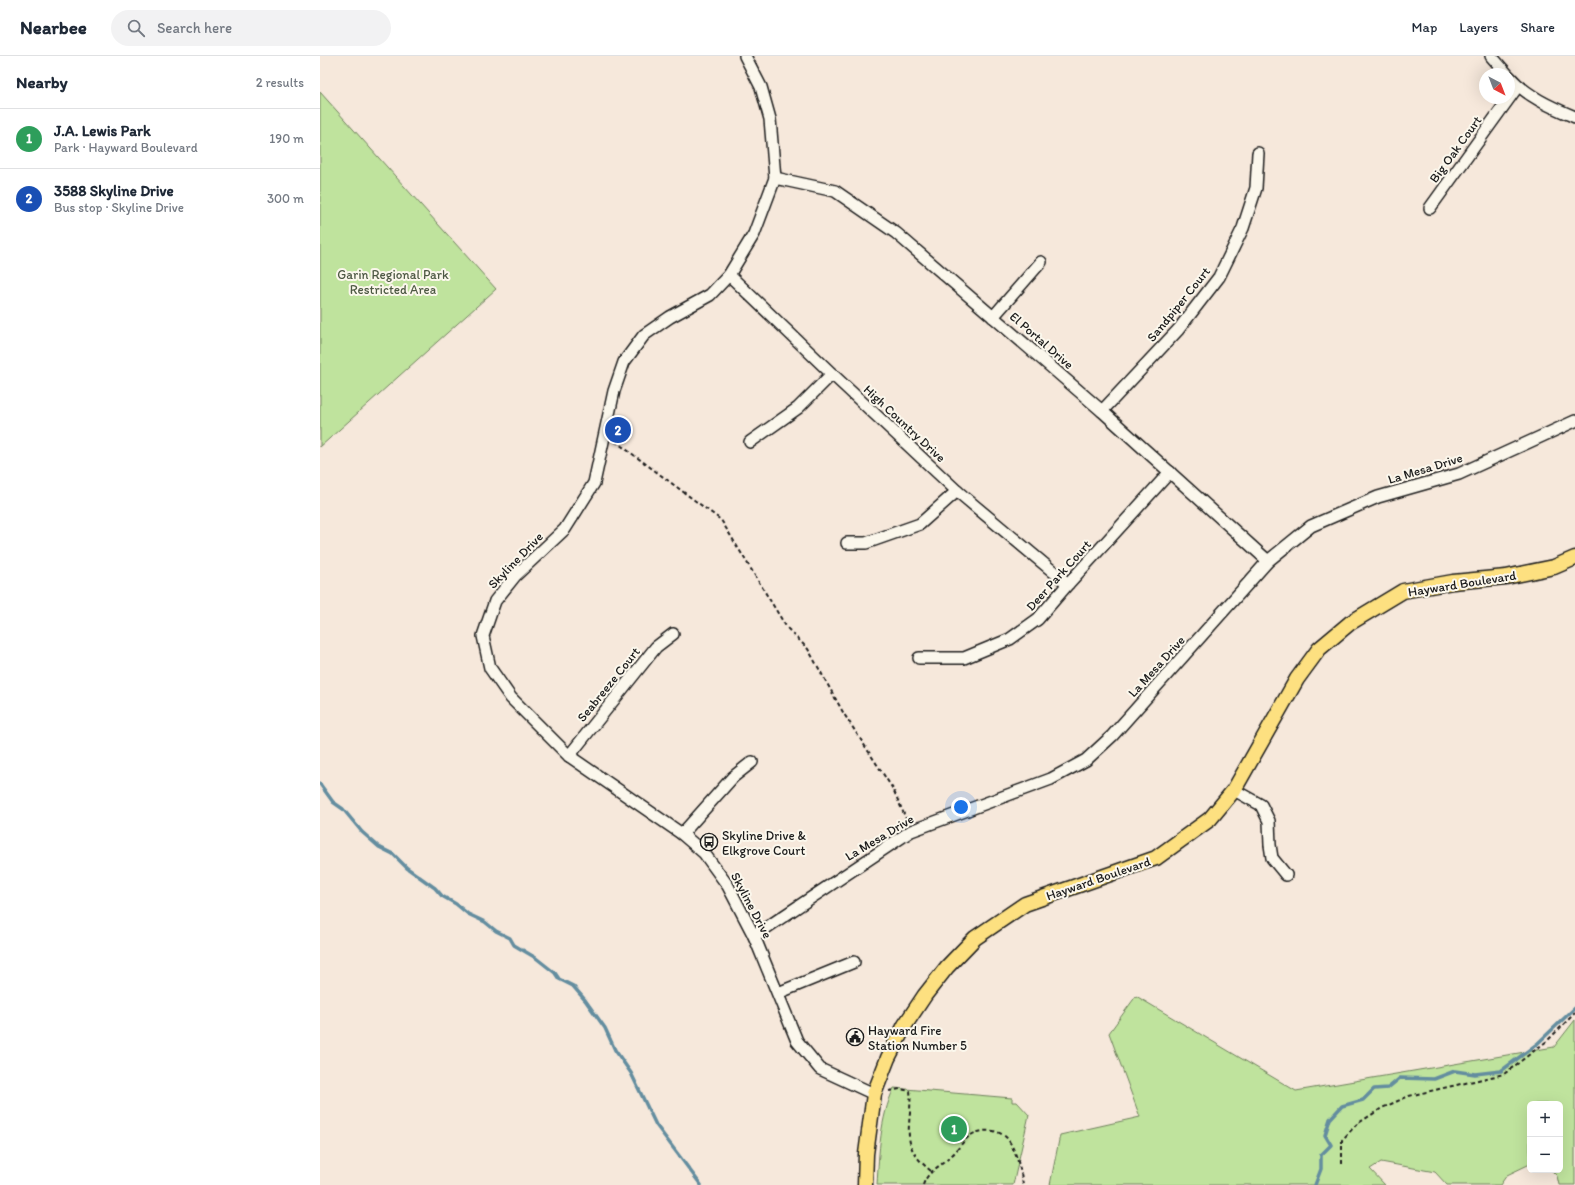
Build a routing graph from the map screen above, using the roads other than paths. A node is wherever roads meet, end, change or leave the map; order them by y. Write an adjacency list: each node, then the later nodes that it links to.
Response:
1 (1491, 56): 3 (street)
2 (747, 57): 8 (street, Skyline Drive)
3 (1502, 68)
4 (1515, 83): 5 (street)
5 (1518, 86): 6 (street); 9 (street, Big Oak Court)
6 (1575, 117)
7 (1258, 153): 14 (street, Sandpiper Court)
8 (775, 178): 11 (street, Skyline Drive); 12 (street, El Portal Drive)
9 (1430, 208)
10 (1041, 262): 12 (street)
11 (729, 275): 13 (street, High Country Drive); 25 (street, Skyline Drive)
12 (993, 317): 14 (street, El Portal Drive)
13 (832, 374): 16 (street); 18 (street, High Country Drive)
14 (1102, 411): 17 (street, El Portal Drive)
15 (1575, 421): 21 (street, La Mesa Drive)
16 (750, 442)
17 (1170, 472): 21 (street, El Portal Drive); 22 (street, Deer Park Court)
18 (957, 491): 19 (street); 22 (street, High Country Drive)
19 (847, 543)
20 (1575, 558): 27 (main road, Hayward Boulevard)
21 (1268, 561): 30 (street, La Mesa Drive)
22 (1068, 584): 24 (street, Deer Park Court)
23 (673, 634): 25 (street, Seabreeze Court)
24 (919, 658)
25 (569, 756): 28 (street, Skyline Drive)
26 (752, 762): 28 (street)
27 (1234, 790): 29 (street); 33 (main road, Hayward Boulevard)
28 (682, 834): 30 (street, Skyline Drive)
29 (1286, 875)
30 (754, 936): 32 (street, Skyline Drive)
31 (854, 962): 32 (street)
32 (778, 993): 33 (street, Skyline Drive)
33 (874, 1094): 34 (main road, Hayward Boulevard)
34 (865, 1185)

